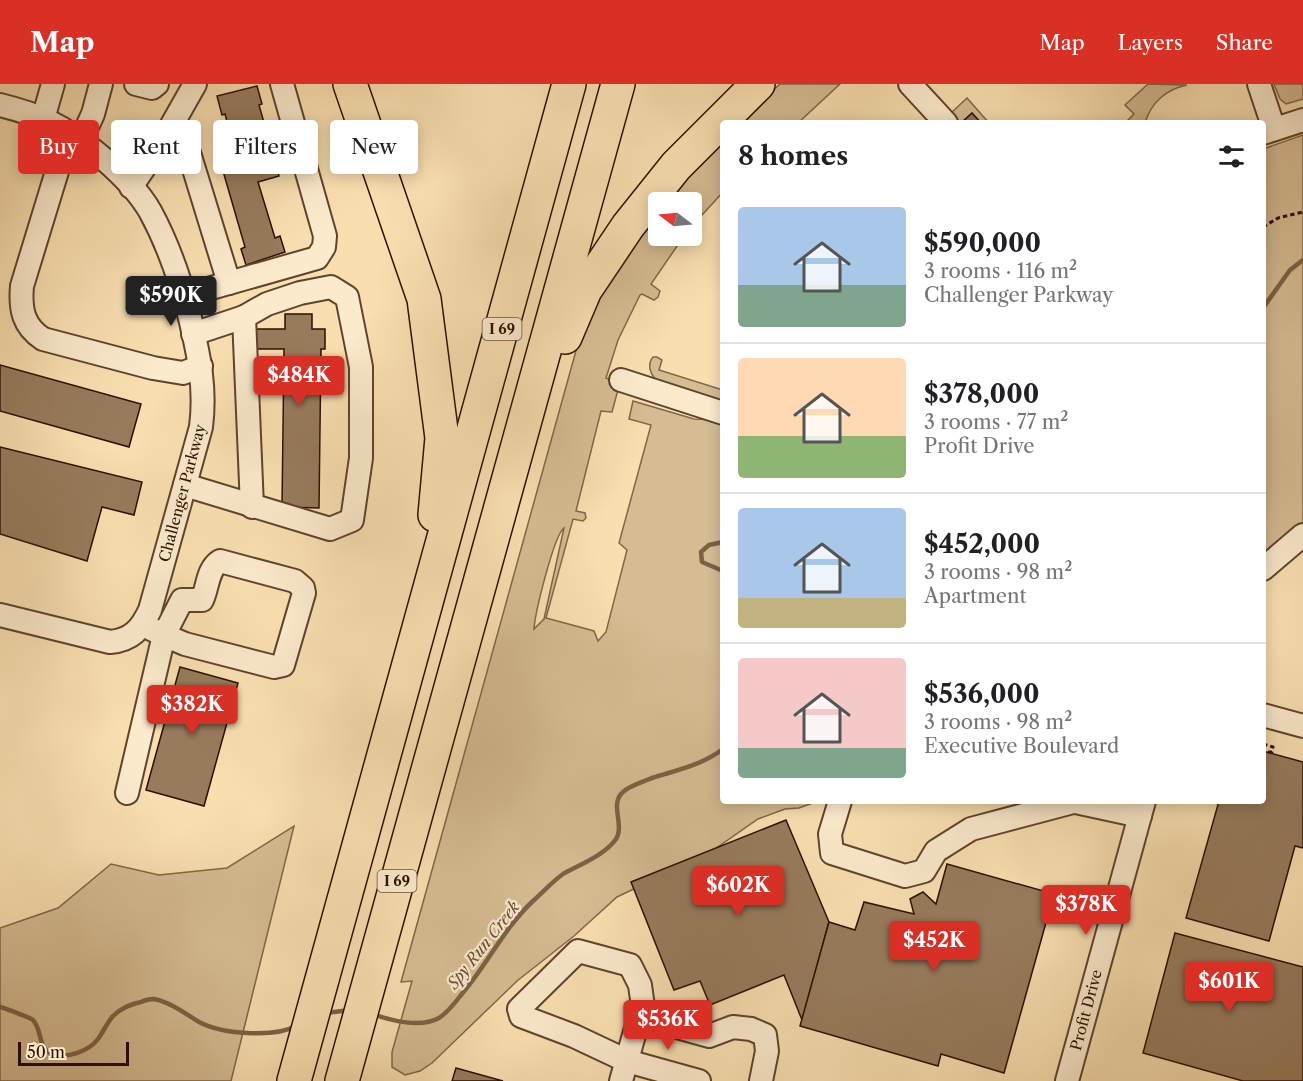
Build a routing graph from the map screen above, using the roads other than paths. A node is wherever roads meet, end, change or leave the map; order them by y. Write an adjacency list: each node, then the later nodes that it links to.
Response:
1 (53, 84): 14 (street)
2 (101, 84): 15 (street)
3 (136, 84): 4 (street)
4 (157, 84)
5 (195, 84): 16 (street)
6 (282, 84): 28 (street)
7 (350, 84): 40 (highway)
8 (570, 84): 40 (highway, I 69)
9 (618, 84): 35 (highway, I 69)
10 (758, 84): 17 (highway)
11 (909, 84): 18 (street)
12 (1258, 84): 19 (street)
13 (0, 105): 14 (street, Challenger Parkway)
14 (43, 119)
15 (89, 120)
16 (175, 120)
17 (722, 120)
18 (943, 120)
19 (1266, 120)
20 (1303, 120): 22 (street)
21 (720, 122): 35 (highway)
22 (1268, 131)
23 (99, 156): 27 (street, Challenger Parkway)
24 (56, 174): 32 (street)
25 (140, 174): 27 (street)
26 (196, 174): 28 (street)
27 (131, 187): 29 (street, Challenger Parkway)
28 (229, 283): 29 (street)
29 (183, 296): 31 (street, Challenger Parkway)
30 (244, 317): 31 (street); 37 (street); 37 (street)
31 (193, 334): 32 (street, Challenger Parkway)
32 (201, 366): 36 (street, Challenger Parkway)
33 (621, 380): 34 (street)
34 (720, 412)
35 (515, 454): 55 (highway, I 69)
36 (185, 485): 37 (street); 42 (street, Challenger Parkway)
37 (252, 507)
38 (1303, 535): 39 (street)
39 (1266, 566)
40 (435, 575): 56 (highway, I 69)
41 (0, 615): 42 (street)
42 (146, 618): 43 (street)
43 (164, 634): 43 (street); 46 (street)
44 (1266, 716): 45 (street)
45 (1303, 726)
46 (127, 793)
47 (839, 804): 48 (street)
48 (1061, 804)
49 (1098, 804): 50 (street)
50 (1142, 809): 54 (street, Profit Drive)
51 (645, 1021): 52 (street); 52 (street); 58 (street)
52 (624, 1071): 53 (street)
53 (663, 1076): 57 (street)
54 (1073, 1079)
55 (342, 1080)
56 (294, 1081)
57 (699, 1081)
58 (761, 1081)

